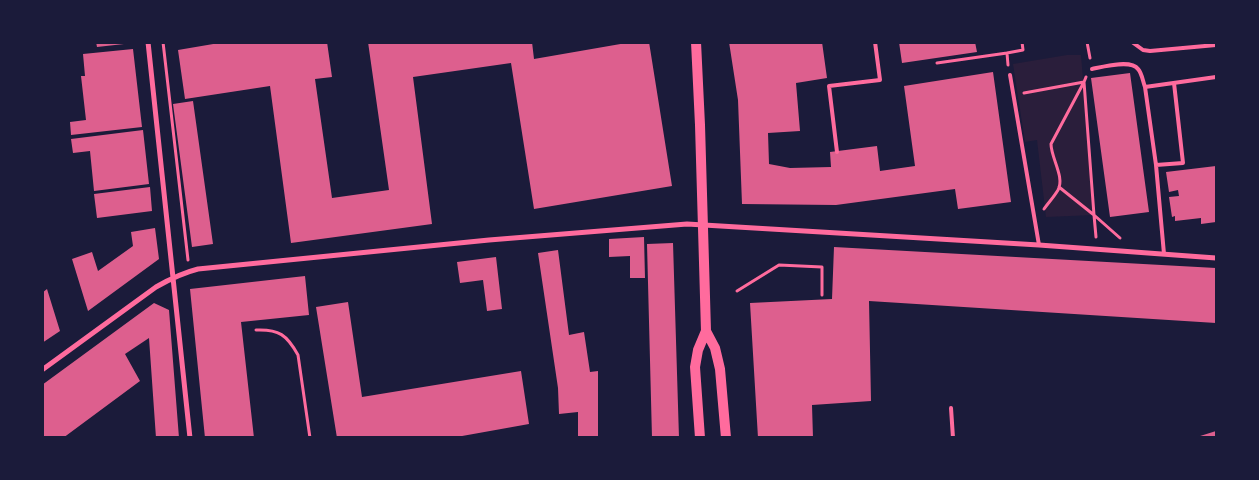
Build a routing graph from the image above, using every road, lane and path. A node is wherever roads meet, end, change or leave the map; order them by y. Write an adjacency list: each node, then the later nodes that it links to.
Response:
1 (148, 42): 29 (street)
2 (163, 42): 28 (path)
3 (696, 42): 22 (main road)
4 (875, 42): 17 (lane)
5 (1022, 42): 9 (path)
6 (1087, 42): 10 (path)
7 (1132, 42): 8 (lane)
8 (1216, 45)
9 (937, 63)
10 (1092, 69): 13 (path); 15 (lane)
11 (1010, 75): 16 (lane)
12 (1216, 76): 14 (lane)
13 (1084, 82): 16 (path); 19 (path); 20 (path)
14 (1174, 83): 15 (lane); 18 (lane)
15 (1145, 87): 18 (lane)
16 (1013, 95): 21 (lane)
17 (837, 152)
18 (1156, 165): 26 (lane)
19 (1059, 187): 20 (path); 21 (path)
20 (1094, 216): 23 (path); 24 (path)
21 (1035, 222): 25 (lane)
22 (703, 224): 25 (street); 28 (street); 33 (main road)
23 (1096, 240)
24 (1125, 242)
25 (1039, 245): 26 (street)
26 (1164, 254): 27 (street)
27 (1216, 258)
28 (189, 271): 29 (street)
29 (173, 277): 34 (street); 36 (street)
30 (737, 291): 31 (path)
31 (822, 295)
32 (256, 330): 37 (path)
33 (706, 331): 38 (main road); 39 (main road)
34 (42, 370)
35 (952, 408): 40 (lane)
36 (190, 438)
37 (310, 438)
38 (700, 438)
39 (726, 438)
40 (953, 438)

